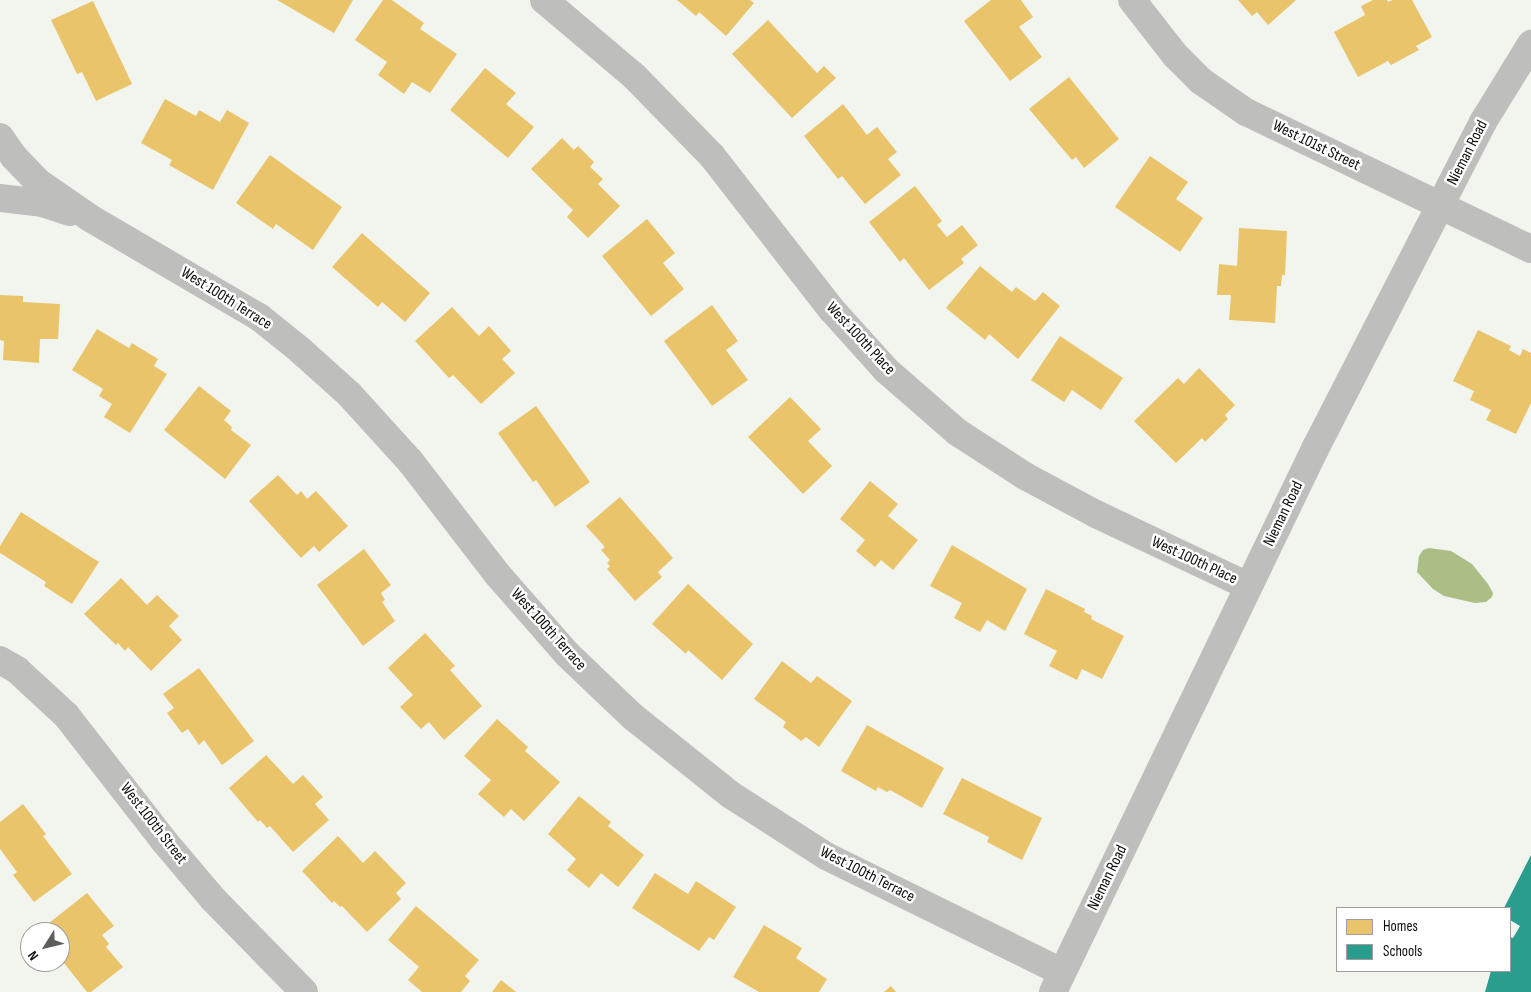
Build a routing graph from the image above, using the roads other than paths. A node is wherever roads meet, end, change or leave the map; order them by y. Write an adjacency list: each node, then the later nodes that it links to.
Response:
1 (544, 0): 9 (street, West 100th Place)
2 (1132, 0): 6 (street, West 101st Street)
3 (1531, 44): 6 (street, Nieman Road)
4 (0, 137): 7 (street, West 100th Terrace)
5 (0, 198): 7 (street, West 100th Terrace)
6 (1440, 206): 8 (street, West 101st Street); 9 (street, Nieman Road)
7 (90, 218): 11 (street, West 100th Terrace)
8 (1531, 249)
9 (1248, 586): 11 (street, Nieman Road)
10 (0, 660): 12 (street, West 100th Street)
11 (1058, 982)
12 (304, 992)

